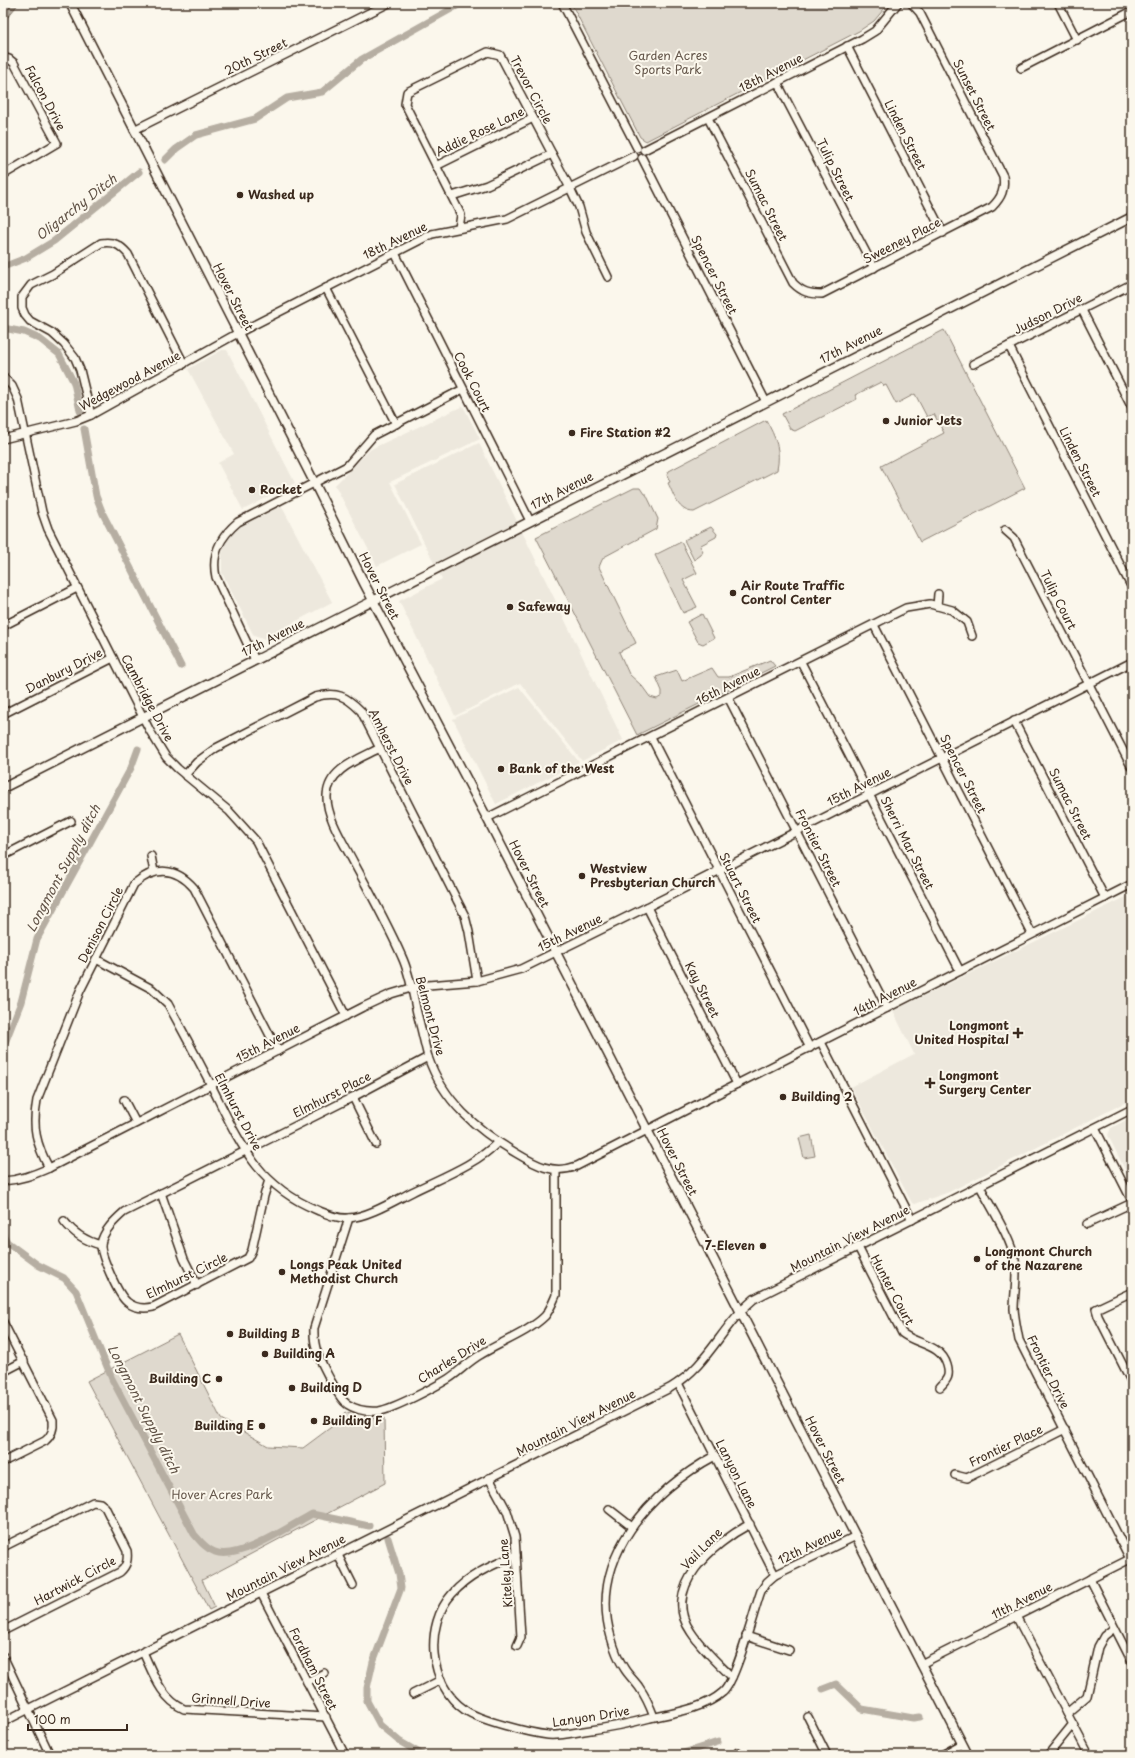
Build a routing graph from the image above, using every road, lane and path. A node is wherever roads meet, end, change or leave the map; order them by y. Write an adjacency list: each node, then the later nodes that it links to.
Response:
1 (70, 3): 15 (main road, Hover Street)
2 (388, 3): 15 (street, 20th Street)
3 (562, 3): 16 (street)
4 (898, 3): 9 (street, 18th Avenue)
5 (911, 3): 25 (street, Sunset Street)
6 (1058, 3): 8 (street)
7 (1132, 11): 8 (street)
8 (1077, 40): 11 (street)
9 (847, 46): 12 (street, 18th Avenue); 28 (street, Linden Street)
10 (3, 57): 22 (street, Falcon Drive)
11 (1021, 68)
12 (777, 82): 14 (street, 18th Avenue); 30 (street, Tulip Street)
13 (533, 118): 18 (street, Trevor Circle); 21 (street, Addie Rose Lane); 21 (street, Trevor Circle)
14 (708, 118): 17 (street, 18th Avenue); 34 (street, Sumac Street)
15 (134, 130): 36 (main road, Hover Street)
16 (637, 148): 17 (street); 19 (street)
17 (644, 150): 20 (street)
18 (552, 154): 23 (street, Trevor Circle); 24 (street)
19 (634, 156): 20 (street); 23 (street, 18th Avenue)
20 (642, 158): 42 (street, Spencer Street)
21 (436, 166): 24 (street, Trevor Circle)
22 (3, 175)
23 (570, 188): 27 (street, 18th Avenue); 31 (street, Trevor Circle)
24 (452, 196): 27 (street, Trevor Circle)
25 (999, 200): 28 (street, Sweeney Place)
26 (1132, 217): 42 (main road, 17th Avenue)
27 (460, 228): 29 (street, 18th Avenue)
28 (943, 233): 30 (street, Sweeney Place)
29 (395, 253): 33 (street, 18th Avenue); 41 (street, Cook Court)
30 (874, 268): 34 (street, Sweeney Place)
31 (608, 277)
32 (1132, 284): 35 (street, Judson Drive)
33 (326, 288): 36 (street, 18th Avenue); 45 (street)
34 (812, 294)
35 (1082, 310): 37 (street, Judson Drive); 43 (street)
36 (238, 333): 38 (street, Wedgewood Avenue); 48 (main road, Hover Street)
37 (1009, 346): 39 (street, Judson Drive); 52 (street, Linden Street)
38 (184, 364): 44 (street, Wedgewood Avenue); 44 (street)
39 (973, 364)
40 (3, 376): 46 (street, Cambridge Drive)
41 (464, 389): 45 (street); 49 (street, Cook Court)
42 (766, 402): 49 (main road, 17th Avenue)
43 (1132, 408)
44 (91, 415): 46 (street, Wedgewood Avenue)
45 (396, 424): 48 (street)
46 (25, 433): 47 (street, Wedgewood Avenue); 51 (street, Cambridge Drive)
47 (3, 439)
48 (314, 482): 54 (main road, Hover Street); 60 (street)
49 (530, 521): 54 (main road, 17th Avenue)
50 (1005, 530): 63 (street, Tulip Court)
51 (77, 588): 57 (street); 59 (street, Cambridge Drive)
52 (1132, 588)
53 (938, 594): 55 (street)
54 (373, 600): 60 (main road, 17th Avenue); 75 (main road, Hover Street)
55 (937, 606): 56 (street, 16th Avenue); 58 (street, 16th Avenue)
56 (874, 625): 61 (street, 16th Avenue); 70 (street, Spencer Street)
57 (3, 626)
58 (972, 636)
59 (113, 658): 65 (street, Danbury Drive); 66 (street, Cambridge Drive)
60 (255, 660): 66 (main road, 17th Avenue)
61 (801, 662): 64 (street, 16th Avenue); 74 (street, Sherri Mar Street)
62 (1132, 662): 63 (street, 15th Avenue)
63 (1088, 684): 67 (street, 15th Avenue); 71 (street)
64 (729, 699): 68 (street, 16th Avenue); 77 (street, Frontier Street)
65 (3, 714)
66 (143, 717): 72 (street, Cambridge Drive); 73 (main road, 17th Avenue)
67 (1014, 721): 70 (street, 15th Avenue); 83 (street, Sumac Street)
68 (651, 738): 75 (street, 16th Avenue); 80 (street, Stuart Street)
69 (380, 748): 72 (street, Amherst Drive); 89 (street, Amherst Drive); 90 (street, Belmont Drive)
70 (942, 757): 74 (street, 15th Avenue); 85 (street, Spencer Street)
71 (1132, 768)
72 (184, 775): 92 (street, Cambridge Drive)
73 (3, 788)
74 (870, 795): 77 (street, 15th Avenue); 88 (street, Sherri Mar Street)
75 (487, 818): 86 (main road, Hover Street)
76 (71, 821): 78 (street)
77 (796, 831): 80 (street, 15th Avenue); 91 (street, Frontier Street)
78 (3, 856)
79 (151, 856): 81 (street)
80 (719, 870): 84 (street, 15th Avenue); 94 (street, Stuart Street)
81 (154, 872): 87 (street, Denison Circle); 95 (street)
82 (1132, 884): 83 (street, 14th Avenue)
83 (1105, 898): 85 (street, 14th Avenue)
84 (647, 907): 86 (street, 15th Avenue); 97 (street, Kay Street)
85 (1032, 934): 88 (street, 14th Avenue)
86 (556, 953): 89 (street, 15th Avenue); 104 (main road, Hover Street)
87 (96, 959): 98 (street, Elmhurst Drive); 108 (street, Denison Circle)
88 (960, 971): 91 (street, 14th Avenue)
89 (477, 981): 90 (street, 15th Avenue)
90 (411, 988): 92 (street, 15th Avenue); 96 (street, Belmont Drive)
91 (887, 1008): 93 (street, 14th Avenue)
92 (346, 1016): 95 (street, 15th Avenue)
93 (821, 1042): 94 (street, 14th Avenue); 116 (street)
94 (810, 1048): 97 (street, 14th Avenue)
95 (278, 1051): 98 (street, 15th Avenue)
96 (428, 1057): 99 (street, Elmhurst Place); 105 (street, Belmont Drive)
97 (737, 1084): 104 (street, 14th Avenue)
98 (211, 1085): 102 (street, 15th Avenue); 107 (street, Elmhurst Drive)
99 (353, 1097): 106 (street); 107 (street, Elmhurst Place)
100 (124, 1100): 102 (street)
101 (1132, 1109): 103 (street, Mountain View Avenue)
102 (136, 1123): 108 (street, 15th Avenue)
103 (1095, 1128): 112 (street, Mountain View Avenue); 114 (street)
104 (647, 1130): 109 (street, Belmont Drive); 123 (main road, Hover Street)
105 (498, 1142): 109 (street, Belmont Drive); 115 (street, Elmhurst Drive)
106 (376, 1144)
107 (244, 1150): 110 (street, Elmhurst Drive); 113 (street)
108 (49, 1168): 111 (street, 15th Avenue)
109 (556, 1170): 115 (street, Charles Drive)
110 (269, 1180): 115 (street, Elmhurst Drive); 121 (street, Elmhurst Circle)
111 (3, 1181)
112 (980, 1186): 116 (street, Mountain View Avenue); 130 (street, Frontier Drive)
113 (161, 1193): 119 (street); 121 (street)
114 (1132, 1202): 118 (street)
115 (349, 1218)
116 (912, 1220): 120 (street, Mountain View Avenue)
117 (64, 1221): 119 (street)
118 (1087, 1224)
119 (101, 1245): 121 (street, Elmhurst Circle)
120 (858, 1247): 123 (street, Mountain View Avenue); 129 (street, Hunter Court)
121 (197, 1285)
122 (1132, 1292): 128 (street)
123 (740, 1312): 127 (street, Mountain View Avenue); 138 (main road, Hover Street)
124 (3, 1322): 125 (street)
125 (24, 1362): 126 (street); 132 (street)
126 (3, 1372)
127 (678, 1383): 131 (street, Lanyon Lane); 134 (street, Mountain View Avenue)
128 (1132, 1383)
129 (940, 1387)
130 (1064, 1429): 133 (street, Frontier Place); 142 (street, Frontier Drive)
131 (715, 1456): 136 (street, Lanyon Lane); 137 (street)
132 (3, 1462)
133 (956, 1475)
134 (490, 1478): 140 (street, Mountain View Avenue); 141 (street, Kiteley Lane)
135 (609, 1509): 137 (street)
136 (750, 1524): 143 (street, Lanyon Lane); 158 (street, Vail Lane)
137 (632, 1527): 165 (street)
138 (856, 1536): 143 (street, 12th Avenue); 156 (main road, Hover Street)
139 (3, 1547): 149 (street, Hartwick Circle)
140 (338, 1555): 145 (street); 146 (street, Mountain View Avenue)
141 (516, 1555): 151 (street, Kiteley Lane); 159 (street, Lanyon Drive)
142 (1131, 1559): 144 (street, 11th Avenue)
143 (775, 1575): 150 (street, Lanyon Drive)
144 (1090, 1579): 147 (street, 11th Avenue); 148 (street)
145 (353, 1585)
146 (261, 1593): 153 (street, Mountain View Avenue); 160 (street, Fordham Street)
147 (1016, 1616): 156 (street, 11th Avenue); 163 (street)
148 (1114, 1628): 155 (street); 163 (street)
149 (3, 1631)
150 (746, 1636): 152 (street); 158 (street, Lanyon Drive)
151 (517, 1646)
152 (789, 1650)
153 (143, 1652): 162 (street, Mountain View Avenue); 164 (street, Grinnell Drive)
154 (3, 1656): 162 (street)
155 (1132, 1662)
156 (921, 1664): 169 (main road, Hover Street)
157 (324, 1673): 160 (street)
158 (732, 1677): 165 (street, Lanyon Drive)
159 (441, 1680): 161 (street); 165 (street, Lanyon Drive)
160 (307, 1682): 164 (street, Fordham Street)
161 (413, 1694)
162 (30, 1709): 167 (street, Mountain View Avenue); 170 (street)
163 (1067, 1713): 168 (street)
164 (326, 1717): 171 (street, Fordham Street)
165 (654, 1717)
166 (808, 1717): 172 (street)
167 (3, 1722)
168 (1073, 1724): 175 (street); 176 (street)
169 (962, 1744): 173 (street); 174 (main road, Hover Street)
170 (50, 1755)
171 (345, 1755)
172 (827, 1755)
173 (942, 1755)
174 (968, 1755)
175 (1048, 1755)
176 (1089, 1755)

